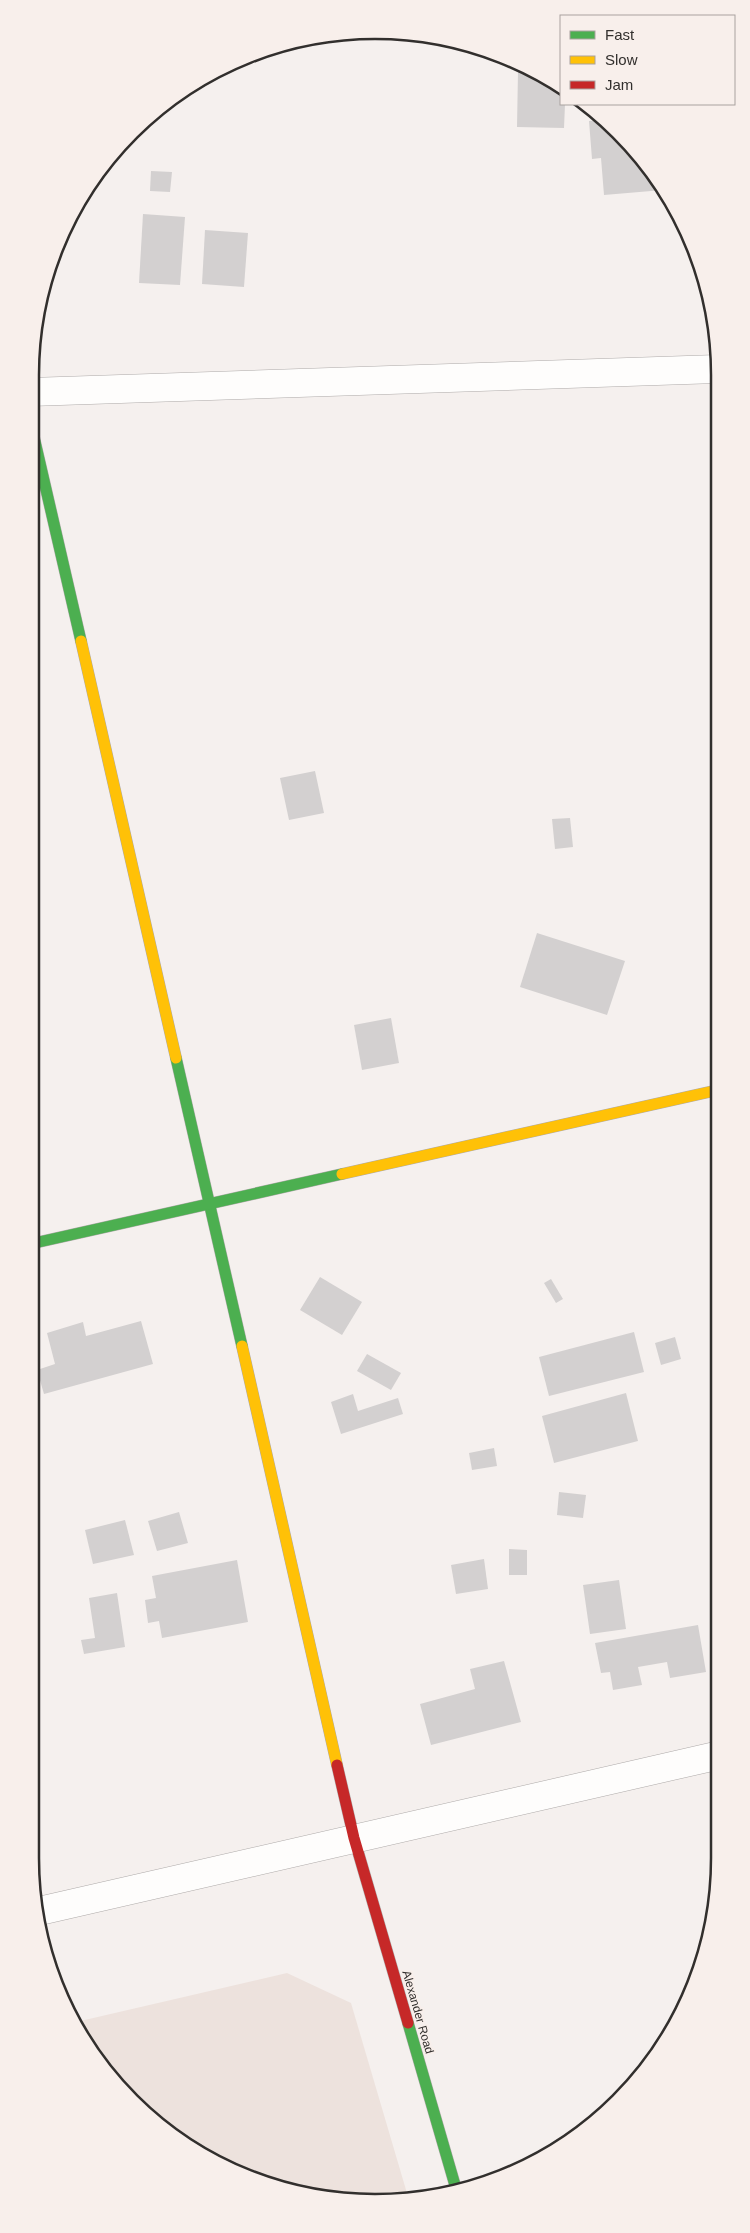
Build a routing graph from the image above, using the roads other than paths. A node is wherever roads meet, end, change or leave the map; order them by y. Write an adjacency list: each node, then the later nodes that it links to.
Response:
1 (711, 369): 2 (street)
2 (39, 392)
3 (39, 459): 5 (street, Alexander Road)
4 (711, 1092): 5 (street)
5 (209, 1205): 6 (street); 8 (street, Alexander Road)
6 (39, 1242)
7 (711, 1757): 8 (street)
8 (354, 1838): 9 (street); 10 (street, Alexander Road)
9 (43, 1910)
10 (455, 2185)

